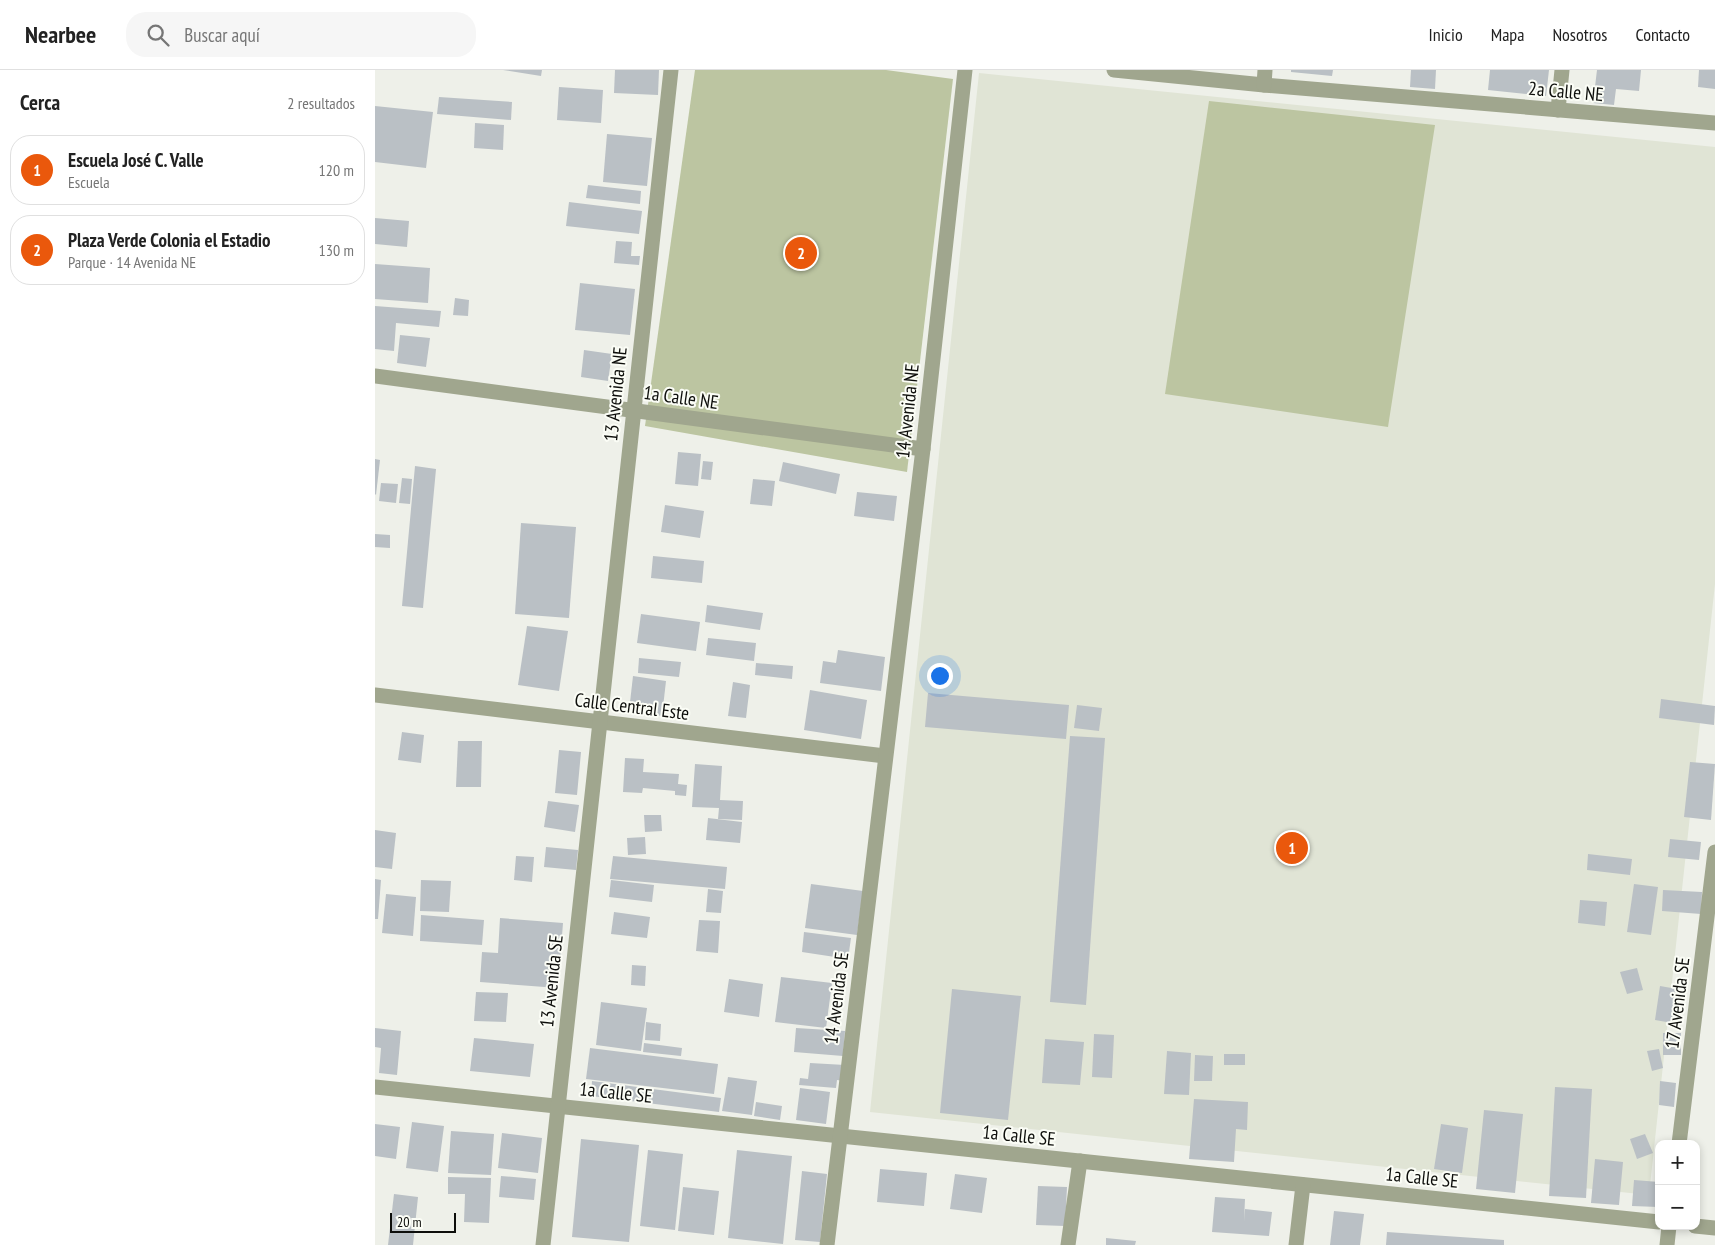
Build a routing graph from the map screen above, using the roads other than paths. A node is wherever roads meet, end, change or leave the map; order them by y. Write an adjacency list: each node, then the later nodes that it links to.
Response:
1 (671, 70): 9 (street, 13 Avenida NE)
2 (965, 70): 10 (street, 14 Avenida NE)
3 (1114, 70): 5 (street, 2a Calle NE)
4 (1561, 70): 6 (street)
5 (1265, 78): 6 (street, 2a Calle NE)
6 (1558, 110): 7 (street, 2a Calle NE)
7 (1715, 123)
8 (375, 376): 9 (street, 1a Calle NE)
9 (633, 410): 10 (street, 1a Calle NE); 12 (street, 13 Avenida NE)
10 (923, 449): 13 (street, 14 Avenida NE)
11 (375, 695): 12 (street, Calle Central Este)
12 (599, 722): 13 (street, Calle Central Este); 16 (street, 13 Avenida SE)
13 (885, 756): 17 (street, 14 Avenida SE)
14 (1715, 861): 18 (street, 17 Avenida SE)
15 (375, 1087): 16 (street, 1a Calle SE)
16 (558, 1106): 17 (street, 1a Calle SE); 25 (street, 13 Avenida SE)
17 (841, 1136): 19 (street, 1a Calle SE); 26 (street, 14 Avenida SE)
18 (1680, 1140)
19 (1080, 1161): 20 (street, 1a Calle SE); 27 (street)
20 (1303, 1185): 21 (street, 1a Calle SE); 28 (street)
21 (1655, 1222)
22 (1700, 1226): 23 (street)
23 (1715, 1228)
24 (1669, 1230): 29 (street)
25 (543, 1245)
26 (827, 1245)
27 (1068, 1245)
28 (1297, 1245)
29 (1667, 1245)

